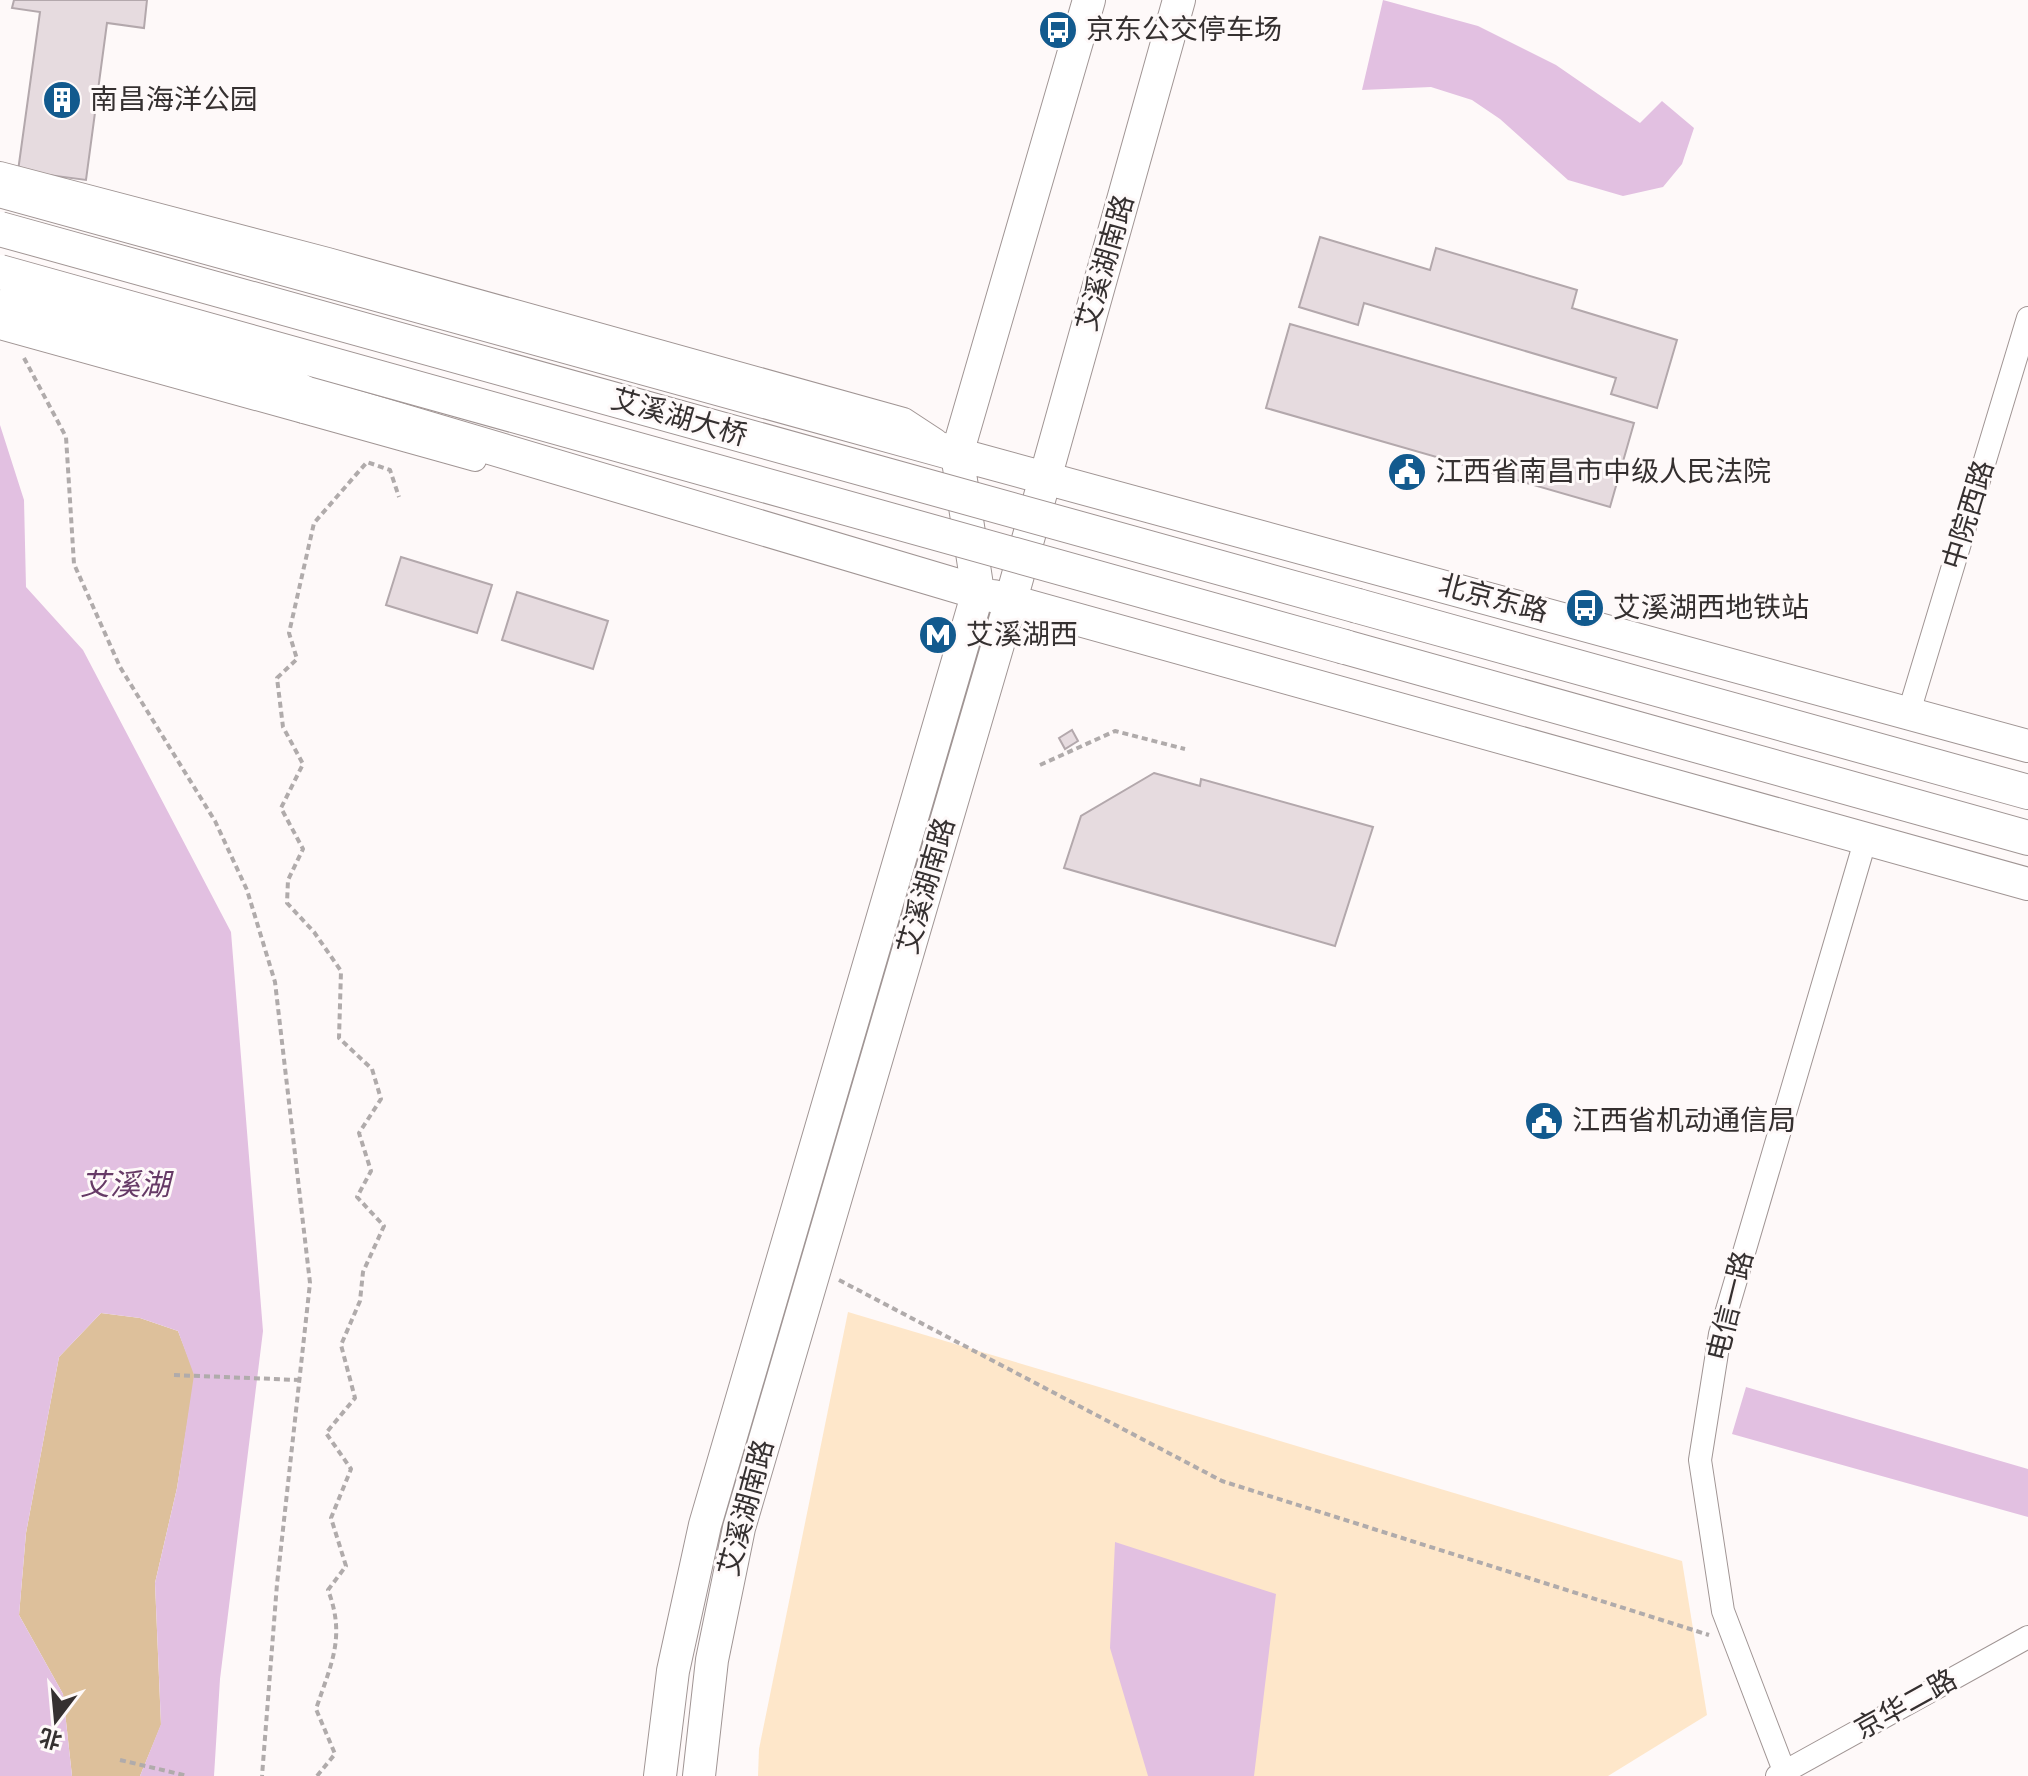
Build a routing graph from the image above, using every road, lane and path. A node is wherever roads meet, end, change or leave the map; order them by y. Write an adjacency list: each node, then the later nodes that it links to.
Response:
1 (1089, 0): 12 (main road, 艾溪湖南路)
2 (1179, 0): 13 (main road, 艾溪湖南路)
3 (0, 173): 12 (street)
4 (0, 190): 12 (main road)
5 (0, 229): 17 (main road, 艾溪湖大桥, bridge)
6 (0, 272): 24 (main road, 艾溪湖大桥, bridge)
7 (0, 307): 11 (main road, bridge)
8 (2028, 318): 18 (street, 中院西路)
9 (0, 328): 11 (street, bridge)
10 (19, 349): 28 (path)
11 (302, 401): 15 (main road)
12 (957, 454): 13 (main road, 北京东路); 15 (main road, 艾溪湖南路)
13 (1046, 477): 16 (main road, 艾溪湖南路); 18 (main road, 北京东路)
14 (399, 497): 35 (path)
15 (978, 592): 16 (main road); 36 (main road, 艾溪湖南路)
16 (1011, 600): 23 (main road); 26 (main road, 艾溪湖南路)
17 (1358, 606): 22 (main road, 北京东路)
18 (1909, 712): 19 (main road, 北京东路)
19 (2028, 746)
20 (1185, 749): 21 (path)
21 (1040, 765)
22 (2028, 792)
23 (1866, 838): 25 (main road); 30 (street, 电信一路)
24 (2028, 838)
25 (2028, 884)
26 (816, 1268): 30 (path); 37 (main road, 艾溪湖南路)
27 (174, 1375): 28 (path)
28 (299, 1380): 34 (path)
29 (2028, 1637): 32 (street, 京华二路)
30 (1735, 1643): 32 (street, 电信一路)
31 (120, 1760): 33 (path)
32 (1782, 1775)
33 (188, 1776)
34 (262, 1776)
35 (317, 1776)
36 (660, 1776)
37 (699, 1776)

